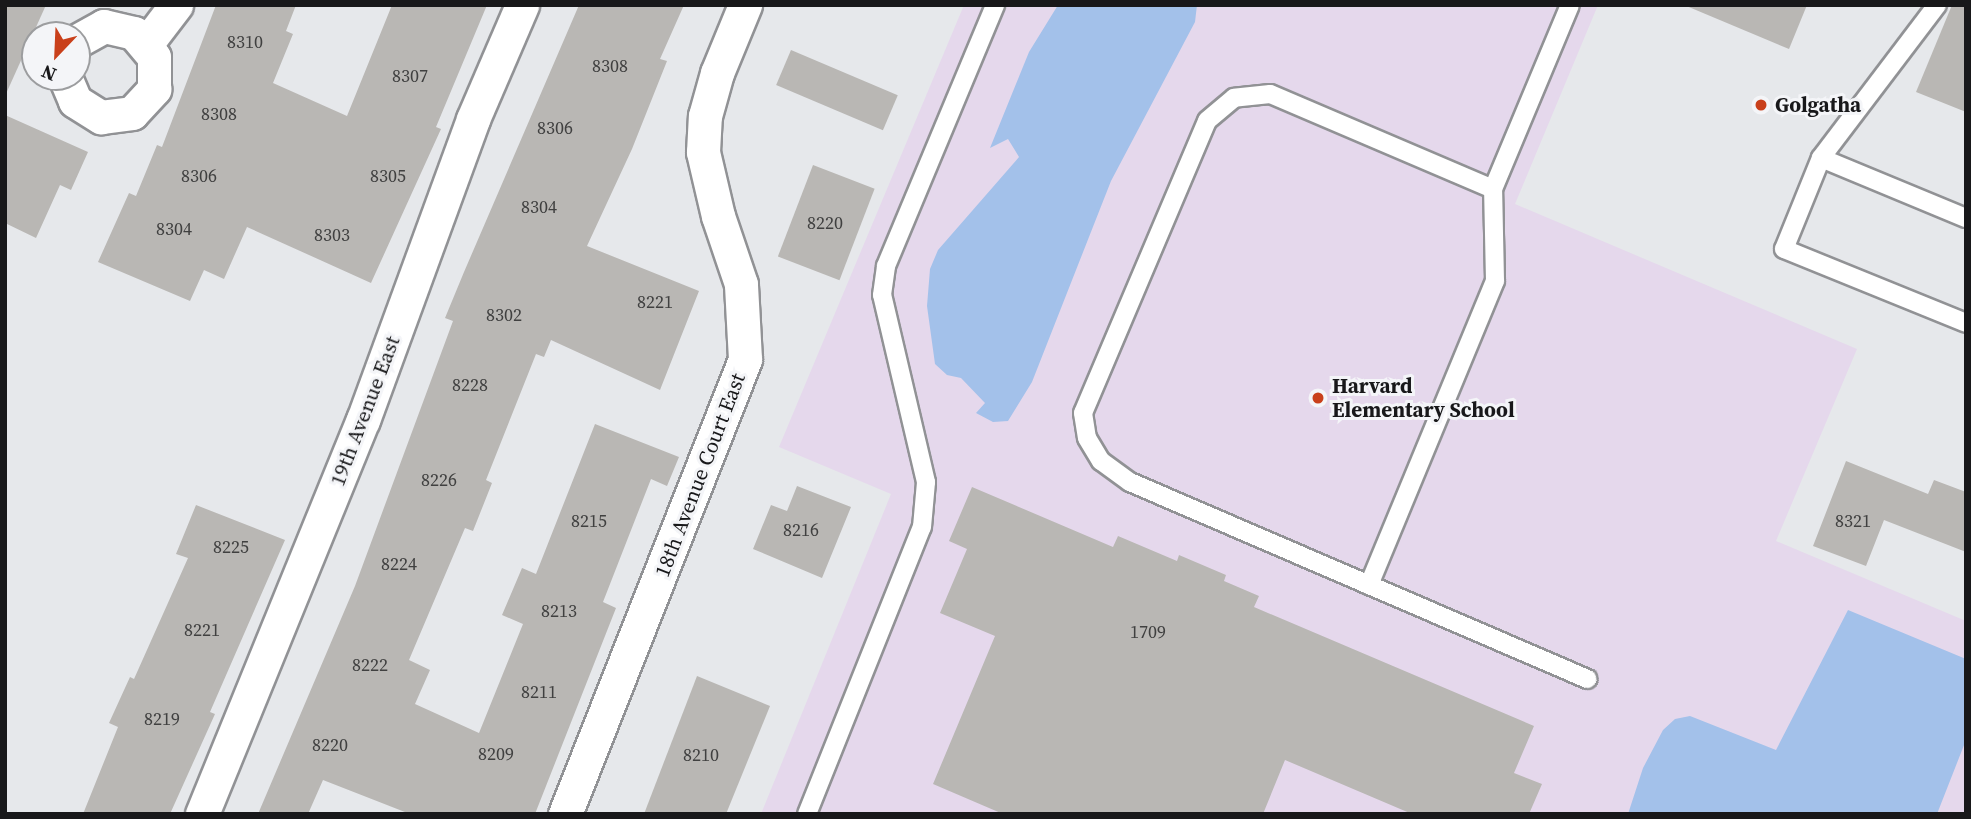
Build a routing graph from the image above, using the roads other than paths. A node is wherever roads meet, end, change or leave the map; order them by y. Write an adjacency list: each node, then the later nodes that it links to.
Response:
1 (176, 5): 8 (street)
2 (522, 5): 16 (street, 19th Avenue East)
3 (745, 5): 17 (street, 18th Avenue Court East)
4 (995, 5): 18 (lane)
5 (1570, 5): 11 (lane)
6 (1937, 5): 10 (lane)
7 (91, 33): 8 (street)
8 (147, 43): 9 (street)
9 (71, 91)
10 (1821, 158): 12 (lane); 13 (lane)
11 (1493, 189): 14 (lane); 14 (lane)
12 (1966, 218)
13 (1966, 323)
14 (1369, 585): 15 (lane)
15 (1587, 679)
16 (202, 814)
17 (565, 814)
18 (807, 814)

